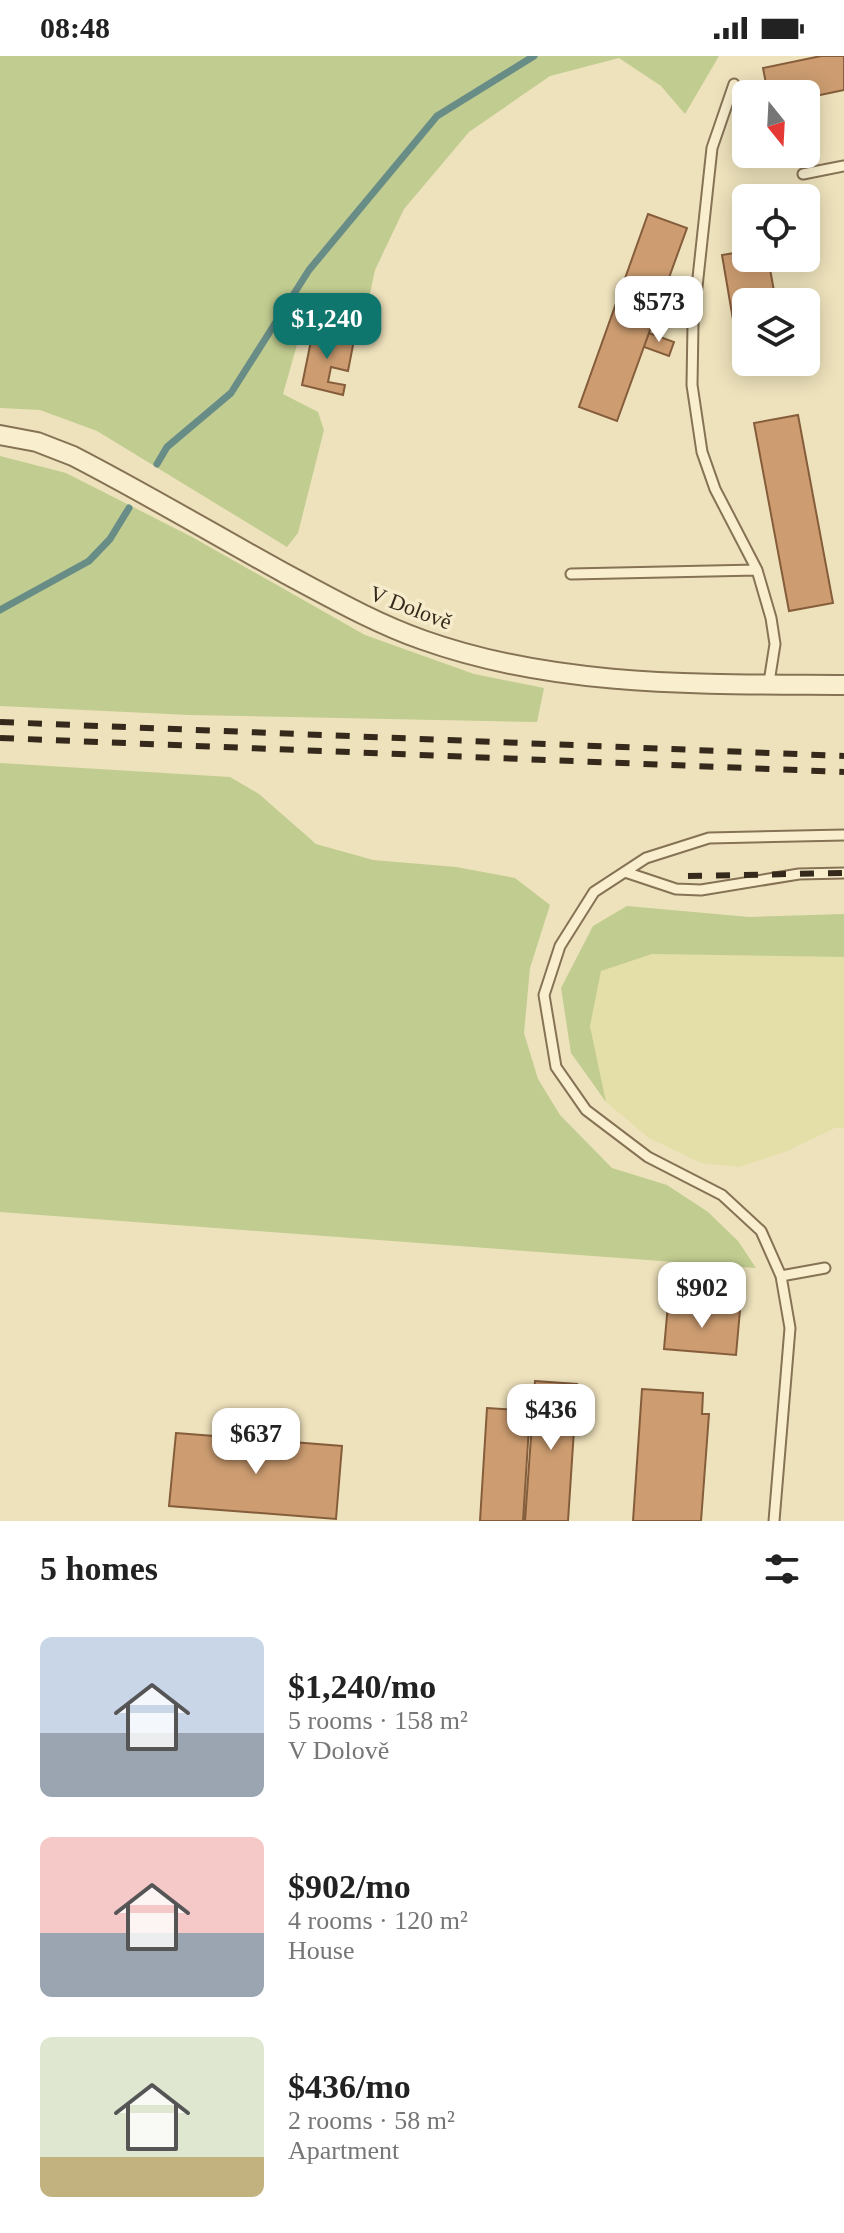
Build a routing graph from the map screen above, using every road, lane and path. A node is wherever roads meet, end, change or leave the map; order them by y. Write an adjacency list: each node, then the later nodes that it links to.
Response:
1 (732, 90): 5 (lane)
2 (844, 166): 3 (lane)
3 (803, 174)
4 (0, 435): 7 (street, V Dolově)
5 (757, 570): 6 (lane); 7 (lane)
6 (571, 574)
7 (769, 682): 8 (street, V Dolově)
8 (844, 685)
9 (844, 835): 10 (lane)
10 (625, 872): 11 (lane); 13 (lane)
11 (844, 873)
12 (825, 1268): 13 (lane)
13 (781, 1276): 14 (lane)
14 (774, 1521)

